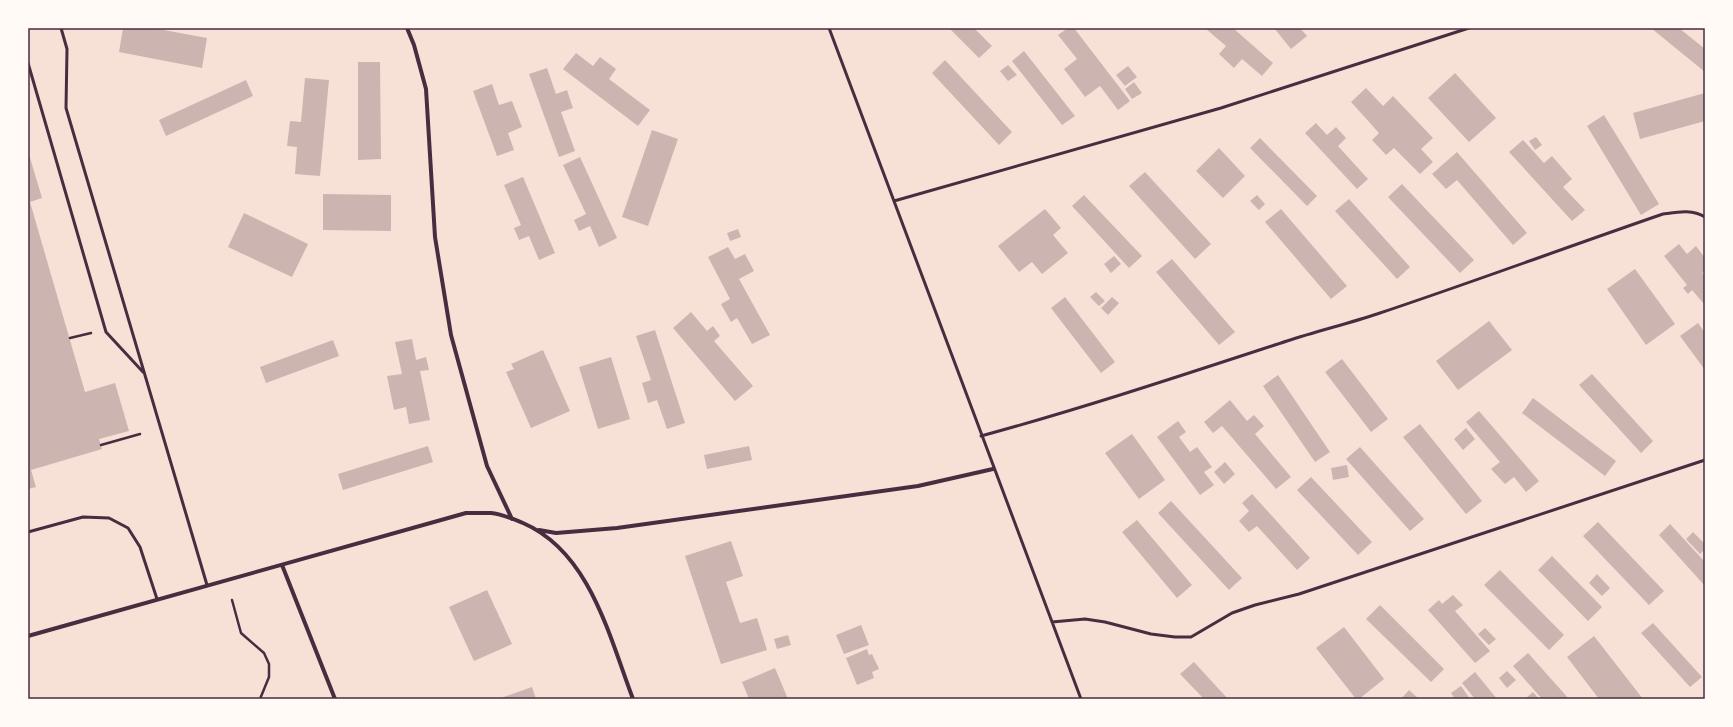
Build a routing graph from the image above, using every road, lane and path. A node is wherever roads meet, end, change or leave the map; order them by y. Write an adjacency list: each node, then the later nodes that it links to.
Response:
1 (61, 28): 10 (lane)
2 (407, 28): 16 (street)
3 (829, 28): 6 (lane)
4 (1469, 28): 6 (lane)
5 (28, 64): 10 (lane)
6 (894, 201): 12 (lane)
7 (1705, 218): 12 (lane)
8 (93, 332): 9 (path)
9 (70, 338)
10 (143, 372): 20 (lane)
11 (140, 434): 13 (path)
12 (981, 436): 15 (lane)
13 (101, 445)
14 (1705, 460): 23 (lane)
15 (994, 469): 17 (street); 23 (lane)
16 (512, 519): 17 (street); 19 (street)
17 (536, 529): 27 (street)
18 (28, 532): 21 (lane)
19 (282, 565): 20 (street); 26 (street)
20 (207, 585): 21 (street)
21 (157, 599): 24 (street)
22 (232, 600): 25 (path)
23 (1052, 622): 28 (lane)
24 (28, 636)
25 (260, 699)
26 (335, 699)
27 (633, 699)
28 (1081, 699)

